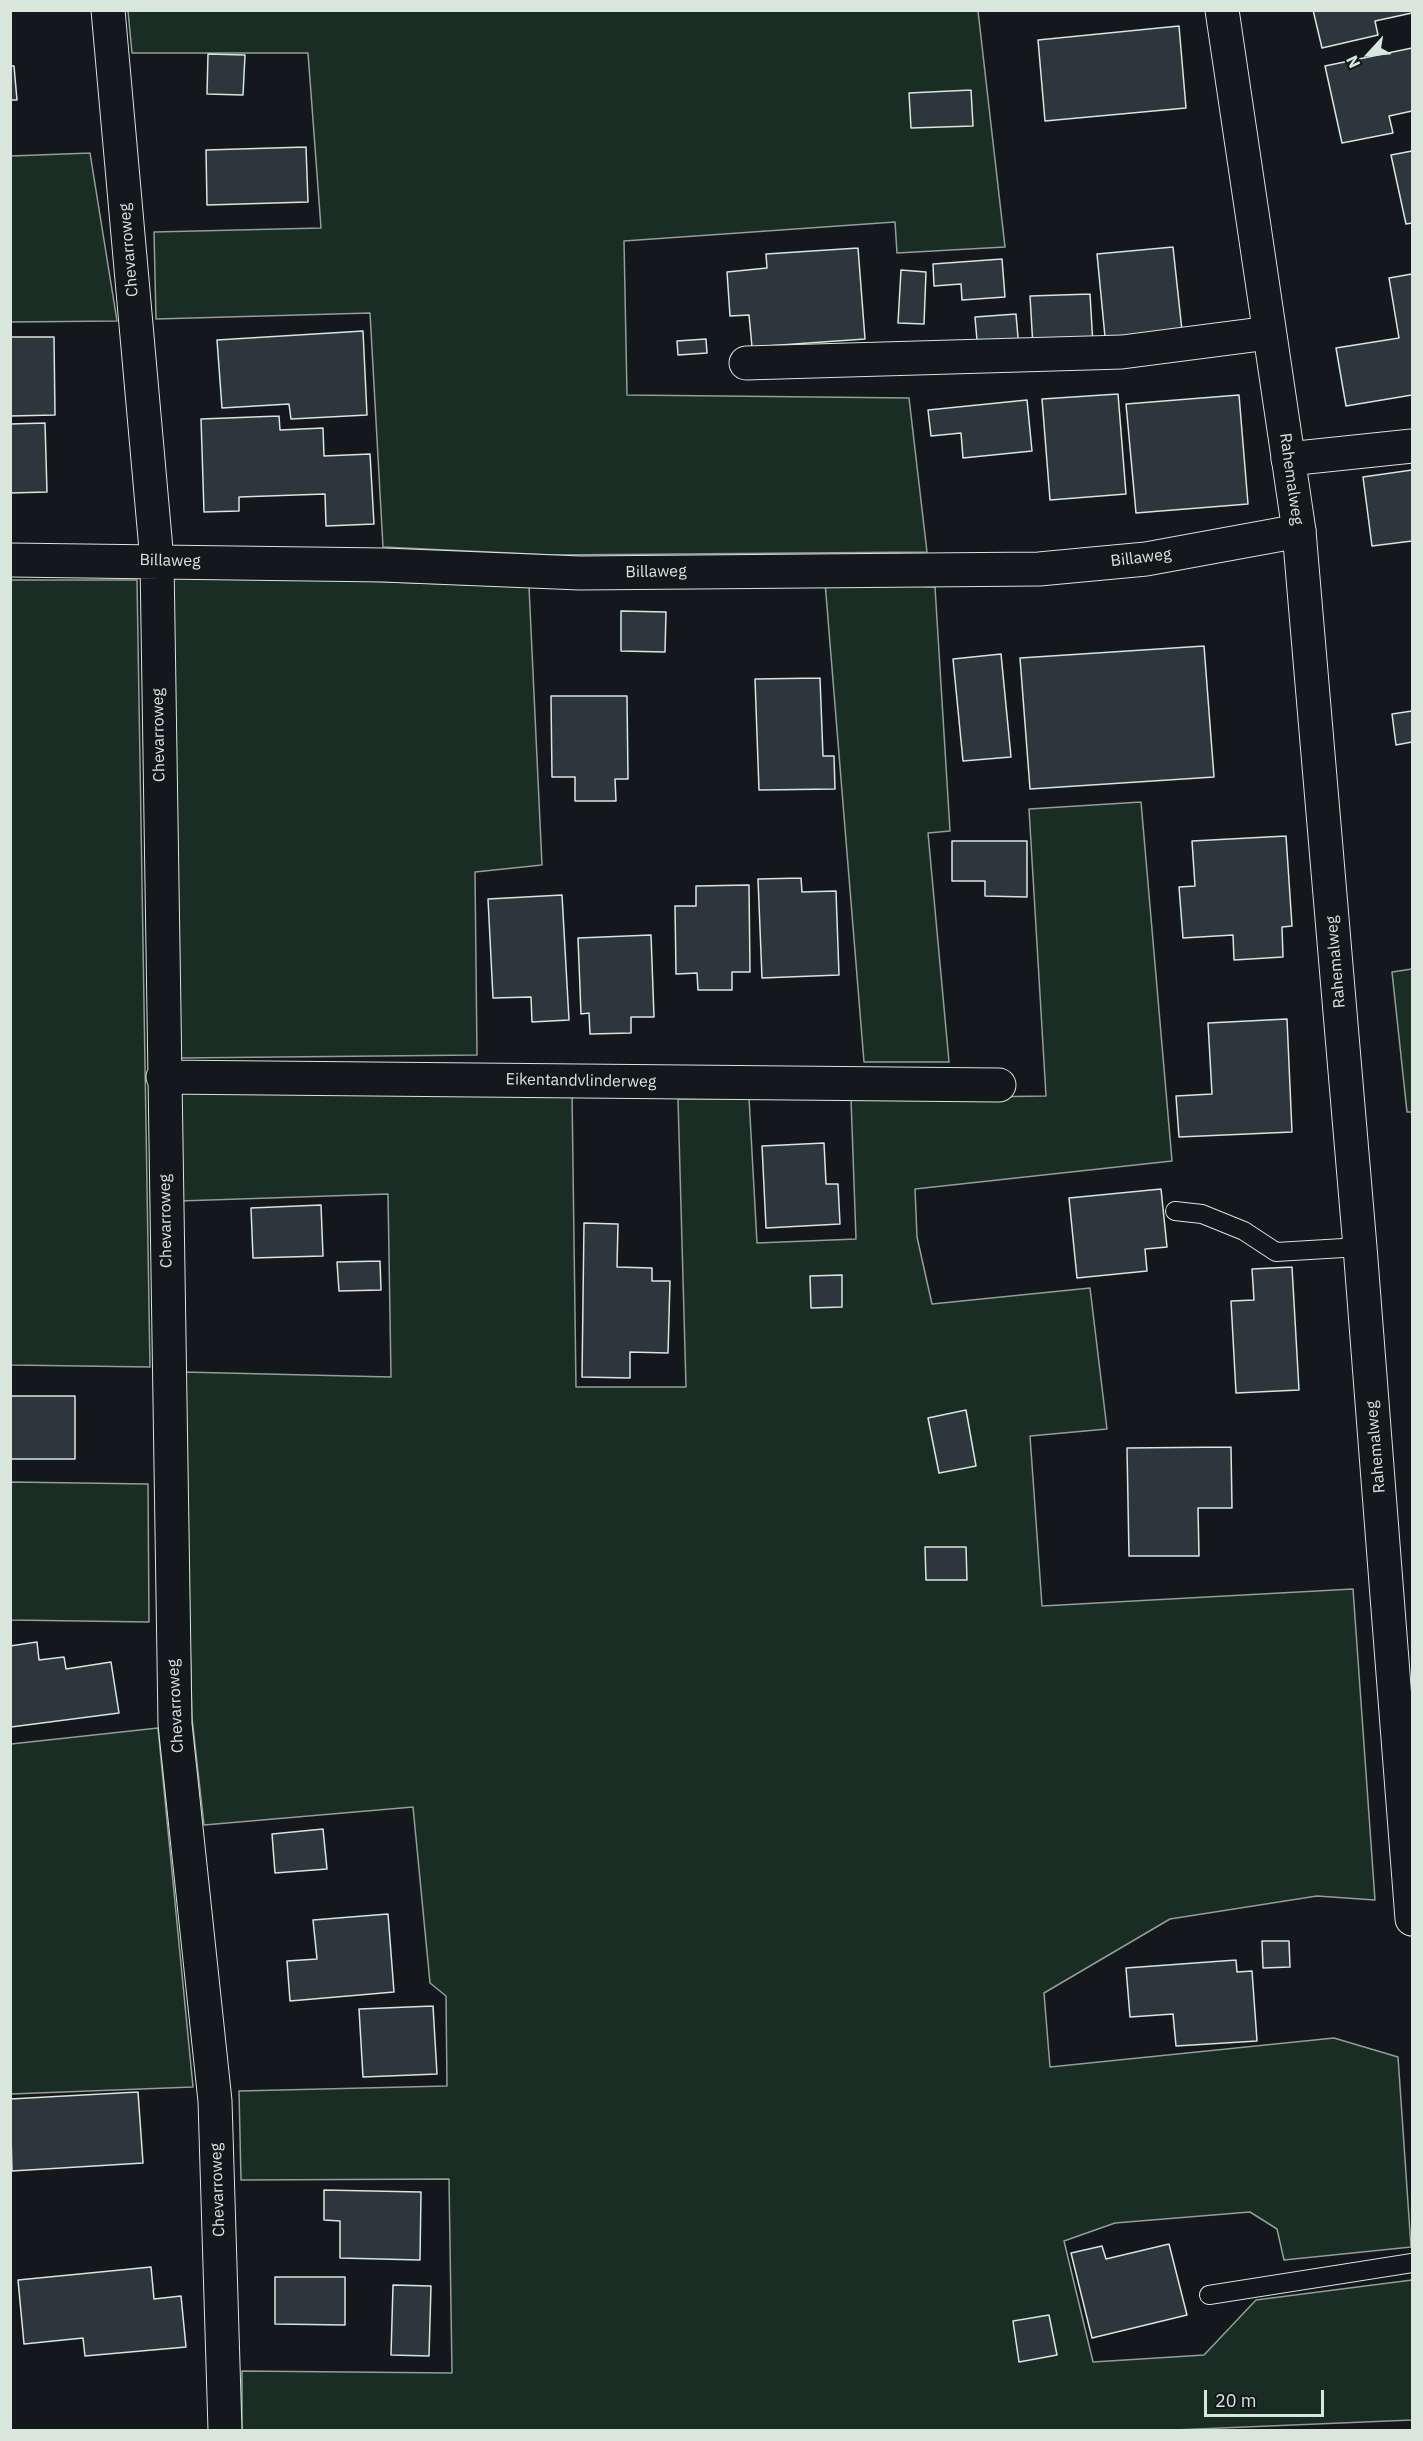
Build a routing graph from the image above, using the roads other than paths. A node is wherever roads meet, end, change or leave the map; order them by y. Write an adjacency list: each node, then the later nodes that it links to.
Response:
1 (108, 10): 9 (street, Chevarroweg)
2 (1222, 10): 3 (street, Rahemalweg)
3 (1269, 333): 4 (street); 6 (street, Rahemalweg)
4 (746, 363)
5 (1413, 446): 6 (street)
6 (1288, 459): 7 (street, Rahemalweg)
7 (1299, 531): 9 (street, Billaweg); 13 (street, Rahemalweg)
8 (10, 560): 9 (street, Billaweg)
9 (156, 561): 10 (street, Chevarroweg)
10 (163, 1077): 11 (street, Eikentandvlinderweg); 17 (street, Chevarroweg)
11 (999, 1085)
12 (1176, 1211): 13 (lane)
13 (1360, 1247): 14 (street, Rahemalweg)
14 (1413, 1919)
15 (1413, 2263): 16 (lane)
16 (1209, 2295)
17 (225, 2430)

